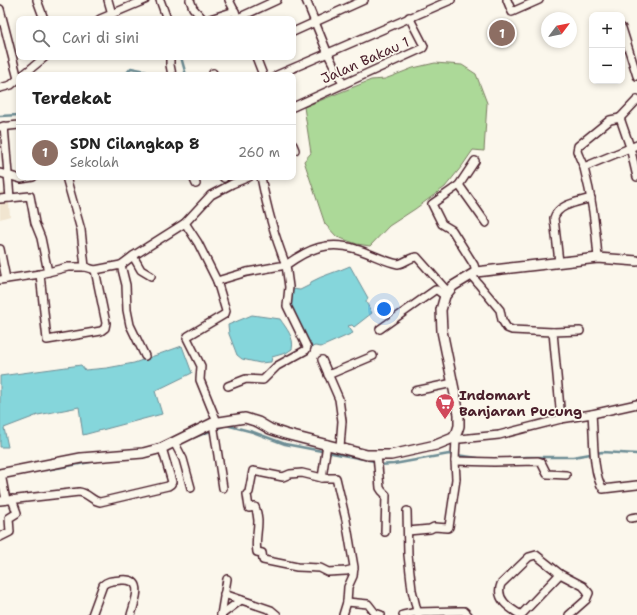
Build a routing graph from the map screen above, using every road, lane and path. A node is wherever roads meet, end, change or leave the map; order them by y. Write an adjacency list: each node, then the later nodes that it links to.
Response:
1 (38, 0): 15 (street)
2 (108, 0): 14 (street)
3 (145, 0): 14 (street)
4 (160, 0): 17 (street)
5 (190, 0): 18 (street)
6 (229, 0): 19 (street)
7 (306, 0): 21 (street)
8 (364, 0): 21 (street)
9 (451, 0): 20 (street)
10 (507, 0): 11 (street)
11 (539, 0)
12 (273, 1): 19 (street)
13 (0, 9): 28 (street)
14 (112, 14): 16 (street)
15 (43, 16)
16 (107, 16)
17 (166, 16)
18 (200, 16)
19 (237, 16)
20 (409, 17): 24 (street); 35 (street, Jalan Bakau 1)
21 (315, 22): 22 (street); 24 (street)
22 (296, 31)
23 (625, 38): 33 (street)
24 (328, 54): 32 (street); 35 (street)
25 (41, 60): 29 (street)
26 (170, 60): 30 (street)
27 (257, 60): 31 (street)
28 (18, 72)
29 (27, 72)
30 (171, 72)
31 (262, 72)
32 (284, 72)
33 (637, 76)
34 (16, 82): 36 (street)
35 (343, 84): 38 (street, Jalan Bakau 1)
36 (0, 88)
37 (637, 100): 39 (street)
38 (296, 106)
39 (620, 118): 42 (street); 44 (street)
40 (16, 125): 41 (street)
41 (2, 126): 46 (street)
42 (633, 146): 44 (street); 47 (street)
43 (475, 161): 52 (street)
44 (584, 167): 54 (street)
45 (0, 173): 46 (street)
46 (8, 176): 48 (street); 53 (street)
47 (637, 177)
48 (16, 178)
49 (67, 180): 65 (street)
50 (242, 180): 56 (street)
51 (262, 180): 64 (street)
52 (459, 184): 57 (street); 69 (street)
53 (10, 198): 55 (street); 67 (street)
54 (591, 198): 60 (street); 61 (street)
55 (0, 199)
56 (185, 223): 59 (street); 72 (street)
57 (486, 223)
58 (0, 249): 71 (street)
59 (133, 256): 63 (street); 70 (street)
60 (598, 258): 61 (street); 62 (street)
61 (559, 262): 69 (street)
62 (637, 262)
63 (120, 265): 66 (street); 77 (street)
64 (286, 265): 72 (street); 73 (street); 82 (street)
65 (85, 267): 66 (street); 67 (street)
66 (96, 270): 68 (street)
67 (48, 272): 68 (street)
68 (40, 274): 71 (street)
69 (474, 274): 73 (street); 76 (street)
70 (151, 276)
71 (3, 280)
72 (217, 281): 87 (street)
73 (446, 294): 74 (street); 81 (street)
74 (380, 329)
75 (580, 331): 76 (street)
76 (553, 332): 86 (street)
77 (145, 356)
78 (372, 356): 80 (street)
79 (322, 360): 80 (street)
80 (328, 375): 91 (street)
81 (453, 383): 83 (street); 88 (street)
82 (228, 386)
83 (415, 391)
84 (637, 404): 85 (street)
85 (592, 414): 86 (street); 98 (street)
86 (561, 419): 88 (street)
87 (215, 426): 89 (street); 90 (street); 100 (street)
88 (455, 438): 93 (street); 94 (street)
89 (327, 444): 91 (street); 97 (street)
90 (176, 445): 92 (street); 99 (street)
91 (340, 447): 94 (street)
92 (163, 451): 96 (street); 101 (street)
93 (455, 457): 95 (street); 103 (street)
94 (377, 461): 104 (street)
95 (566, 475)
96 (1, 476): 101 (street)
97 (322, 478): 106 (street); 106 (street)
98 (637, 485)
99 (191, 488)
100 (223, 488)
101 (6, 500): 105 (street)
102 (407, 511): 103 (street)
103 (408, 531): 112 (street)
104 (385, 532)
105 (0, 537)
106 (354, 569): 111 (street)
107 (560, 574): 121 (street); 121 (street); 122 (street)
108 (227, 579): 109 (street)
109 (224, 594): 110 (street); 115 (street)
110 (241, 600): 115 (street); 116 (street)
111 (347, 602): 117 (street); 118 (street)
112 (418, 613): 119 (street); 120 (street)
113 (92, 615): 114 (street)
114 (131, 615)
115 (221, 615)
116 (277, 615)
117 (343, 615)
118 (378, 615)
119 (403, 615)
120 (468, 615)
121 (521, 615)
122 (569, 615)

